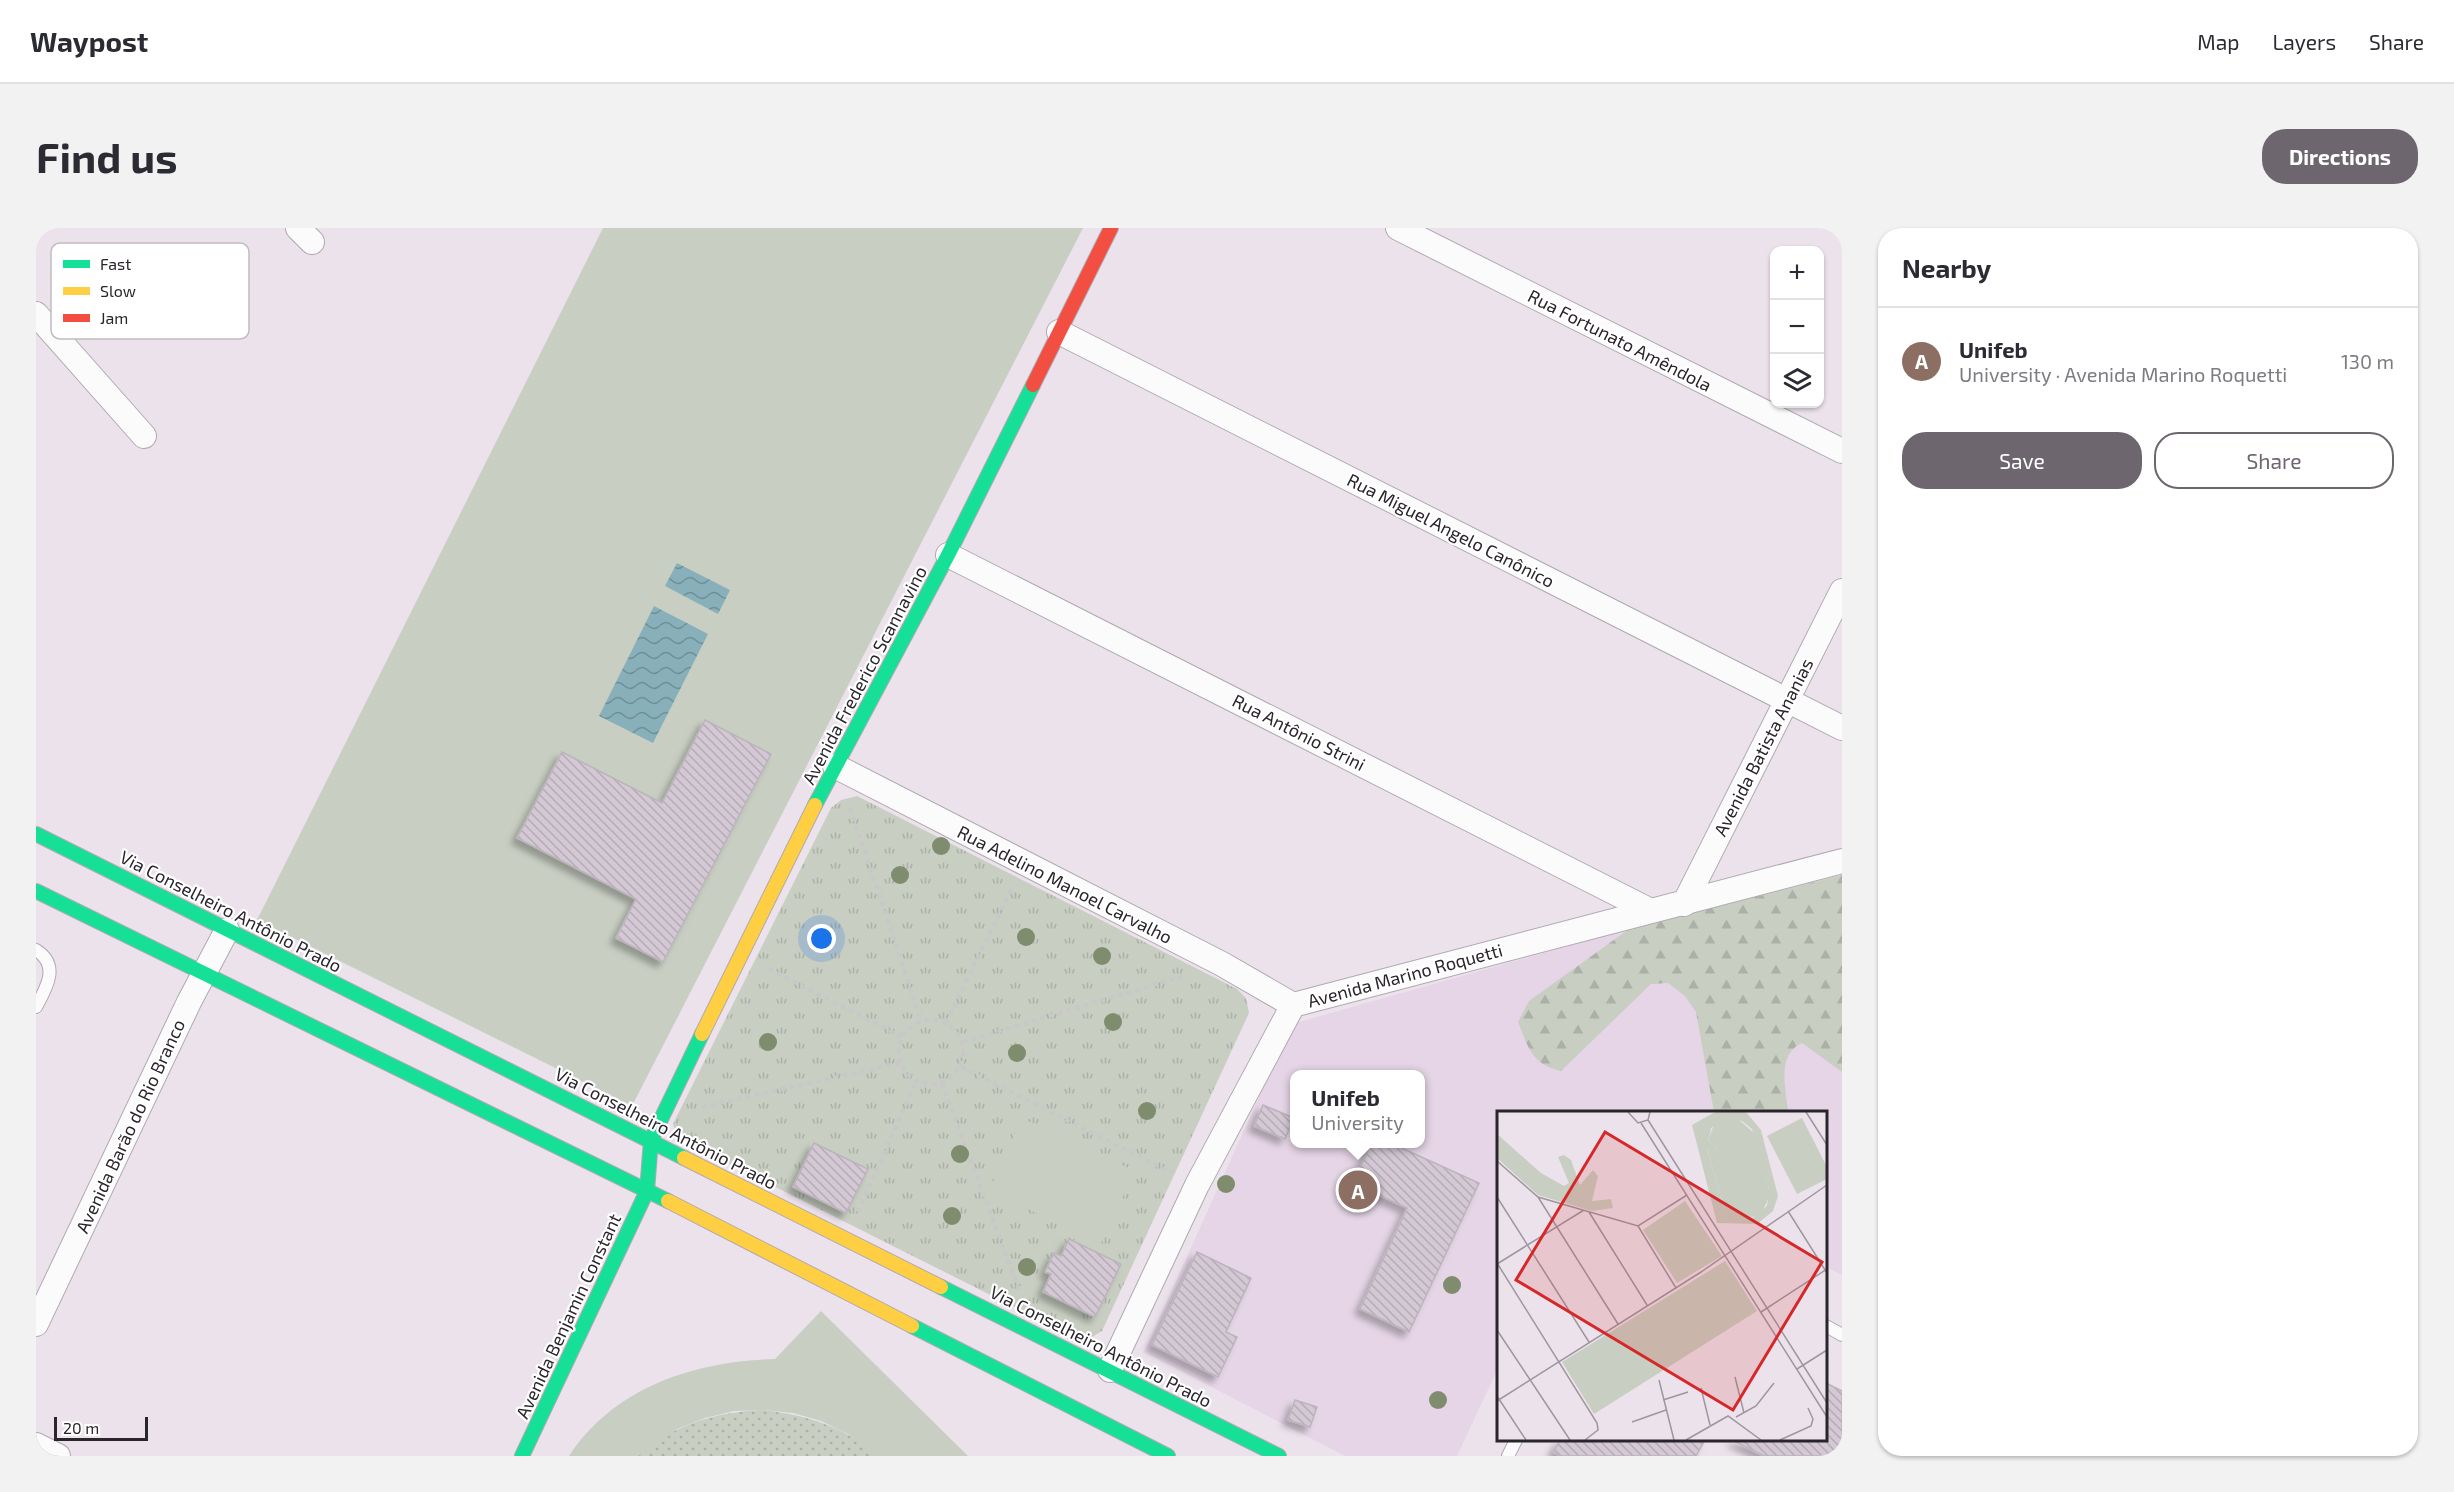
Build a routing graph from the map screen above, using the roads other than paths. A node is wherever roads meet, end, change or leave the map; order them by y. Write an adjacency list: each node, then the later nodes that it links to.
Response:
1 (1111, 228): 5 (main road, Avenida Frederico Scannavino)
2 (1398, 228): 8 (street, Rua Fortunato Amêndola)
3 (36, 314): 4 (street)
4 (51, 331)
5 (1059, 332): 9 (main road, Avenida Frederico Scannavino); 11 (street, Rua Miguel Angelo Canônico)
6 (58, 339): 7 (street)
7 (144, 436)
8 (1842, 452)
9 (948, 555): 13 (main road, Avenida Frederico Scannavino); 18 (street, Rua Antônio Strini)
10 (1842, 591): 11 (street, Avenida Batista Ananias)
11 (1787, 700): 12 (street, Rua Miguel Angelo Canônico); 17 (street, Avenida Batista Ananias)
12 (1842, 728)
13 (835, 766): 22 (street, Rua Adelino Manoel Carvalho); 24 (main road, Avenida Frederico Scannavino)
14 (36, 834): 19 (main road, Via Conselheiro Antônio Prado)
15 (1842, 861): 17 (street, Avenida Marino Roquetti)
16 (36, 891): 21 (main road)
17 (1684, 904): 18 (street, Avenida Marino Roquetti)
18 (1649, 910): 22 (street, Avenida Marino Roquetti)
19 (227, 930): 21 (street, Avenida Barão do Rio Branco); 24 (main road, Via Conselheiro Antônio Prado)
20 (36, 950): 23 (lane)
21 (205, 975): 25 (main road); 26 (street, Avenida Barão do Rio Branco)
22 (1293, 1005): 29 (street, Avenida Marino Roquetti)
23 (36, 1007)
24 (651, 1140): 25 (main road); 29 (main road, Via Conselheiro Antônio Prado)
25 (647, 1191): 33 (main road, Avenida Benjamin Constant); 34 (main road)
26 (36, 1324)
27 (1827, 1327): 28 (lane)
28 (1842, 1335)
29 (1110, 1370): 35 (main road, Via Conselheiro Antônio Prado)
30 (1516, 1441): 36 (lane)
31 (36, 1445): 32 (street)
32 (58, 1456)
33 (522, 1456)
34 (1168, 1456)
35 (1279, 1456)
36 (1508, 1456)

